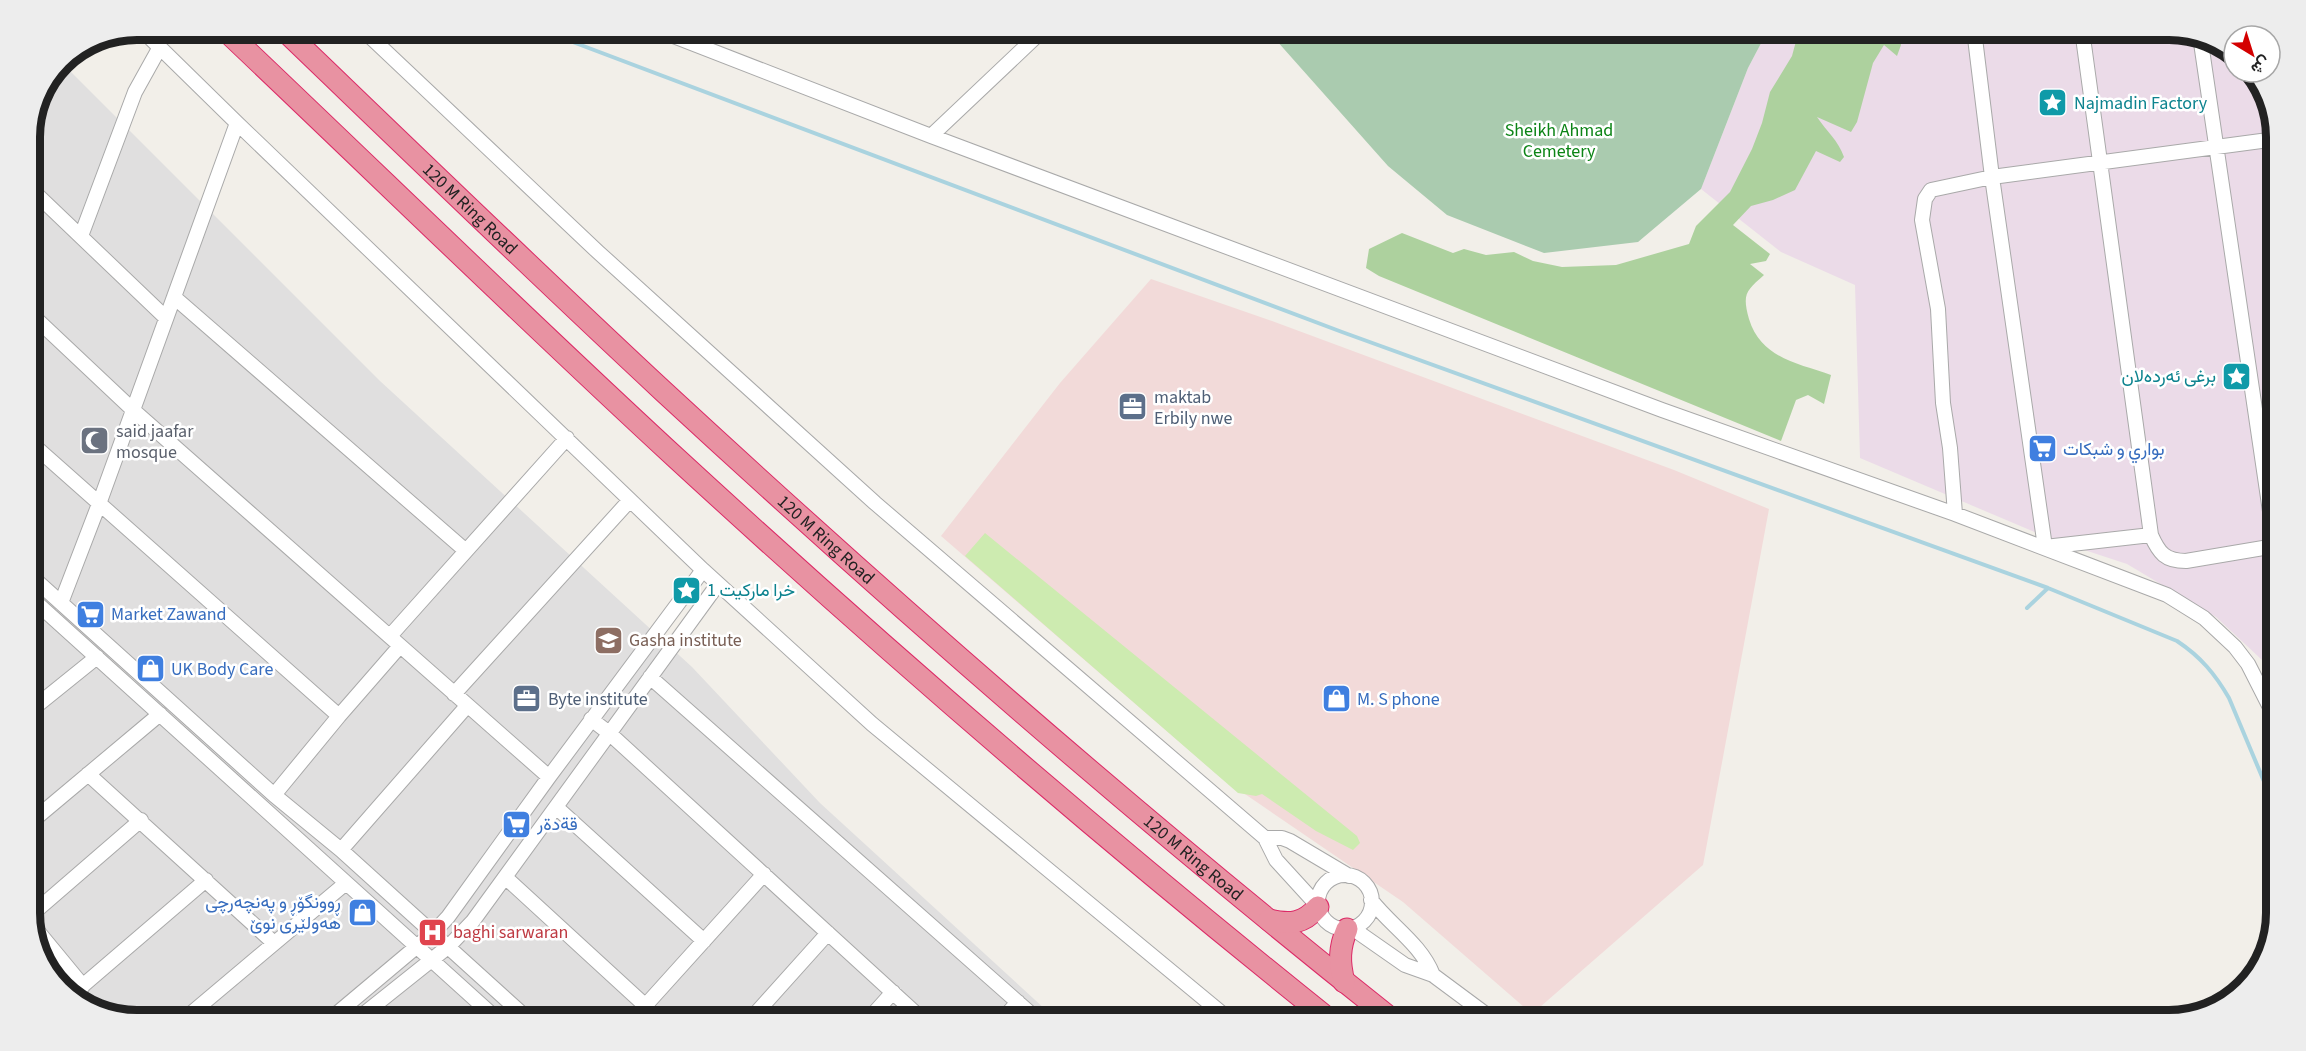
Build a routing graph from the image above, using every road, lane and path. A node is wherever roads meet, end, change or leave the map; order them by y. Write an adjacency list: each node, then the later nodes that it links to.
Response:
1 (153, 40): 9 (street)
2 (235, 40): 95 (highway)
3 (295, 40): 66 (highway, 120 M Ring Road)
4 (374, 40): 56 (street)
5 (684, 40): 12 (street)
6 (1032, 40): 12 (street)
7 (1975, 40): 16 (street)
8 (2083, 40): 15 (street)
9 (160, 47): 11 (street); 18 (street)
10 (2202, 47): 14 (street)
11 (237, 123): 19 (street); 23 (street)
12 (931, 136): 28 (street)
13 (2265, 140): 14 (street)
14 (2216, 146): 15 (street); 25 (street)
15 (2099, 164): 16 (street); 29 (street)
16 (1992, 177): 28 (street); 30 (street)
17 (41, 200): 18 (street)
18 (81, 236): 20 (street)
19 (174, 297): 20 (street); 32 (street)
20 (166, 318): 22 (street)
21 (41, 324): 22 (street)
22 (133, 410): 27 (street); 38 (street)
23 (567, 438): 26 (street); 32 (street)
24 (41, 452): 27 (street)
25 (2265, 484)
26 (630, 500): 33 (street); 42 (street)
27 (99, 504): 36 (street); 47 (street)
28 (1955, 514): 30 (street)
29 (2151, 535): 30 (street); 31 (street)
30 (2045, 548): 43 (street)
31 (2266, 550)
32 (466, 551): 38 (street)
33 (703, 570): 35 (street); 48 (street)
34 (41, 584): 36 (street)
35 (718, 584): 41 (street); 94 (street)
36 (62, 603): 52 (street)
37 (41, 607): 40 (street)
38 (390, 636): 39 (street)
39 (400, 646): 42 (street); 47 (street)
40 (97, 657): 44 (street); 46 (street)
41 (650, 677): 49 (street); 81 (street)
42 (454, 694): 45 (street)
43 (2266, 699)
44 (41, 702)
45 (467, 706): 51 (street); 57 (street)
46 (160, 714): 50 (street); 62 (street)
47 (339, 716): 52 (street)
48 (591, 719): 49 (street); 51 (street)
49 (609, 733): 53 (street); 58 (street)
50 (88, 774): 54 (street); 55 (street)
51 (549, 777): 68 (street)
52 (274, 795): 57 (street)
53 (556, 807): 60 (street); 70 (street)
54 (41, 813)
55 (141, 820): 61 (street); 64 (street)
56 (1265, 838): 59 (street); 65 (street)
57 (341, 850): 68 (street)
58 (764, 874): 69 (street); 70 (street)
59 (1349, 876): 63 (street); 65 (street)
60 (505, 878): 74 (street); 82 (street)
61 (206, 880): 71 (street); 79 (street)
62 (346, 883): 71 (street); 73 (street)
63 (1371, 900): 67 (street); 76 (street)
64 (41, 906)
65 (1318, 906): 66 (highway); 67 (street)
66 (1269, 920): 77 (highway, 120 M Ring Road)
67 (1349, 929): 76 (street); 77 (highway)
68 (434, 932): 73 (street); 74 (street)
69 (828, 933): 80 (street); 89 (street)
70 (704, 940): 82 (street)
71 (274, 943): 83 (street)
72 (46, 944): 78 (street)
73 (417, 946): 75 (street); 84 (street)
74 (449, 946): 75 (street); 87 (street)
75 (432, 959): 85 (street); 86 (street)
76 (1433, 975): 97 (street)
77 (1344, 982): 96 (highway, 120 M Ring Road)
78 (77, 988)
79 (78, 990)
80 (893, 992): 90 (street); 91 (street)
81 (1018, 1002): 92 (street); 93 (street)
82 (645, 1006): 88 (street)
83 (195, 1010)
84 (341, 1010)
85 (369, 1010)
86 (487, 1010)
87 (518, 1010)
88 (650, 1010)
89 (759, 1010)
90 (877, 1010)
91 (912, 1010)
92 (1011, 1010)
93 (1027, 1010)
94 (1218, 1010)
95 (1318, 1010)
96 (1380, 1010)
97 (1480, 1010)

